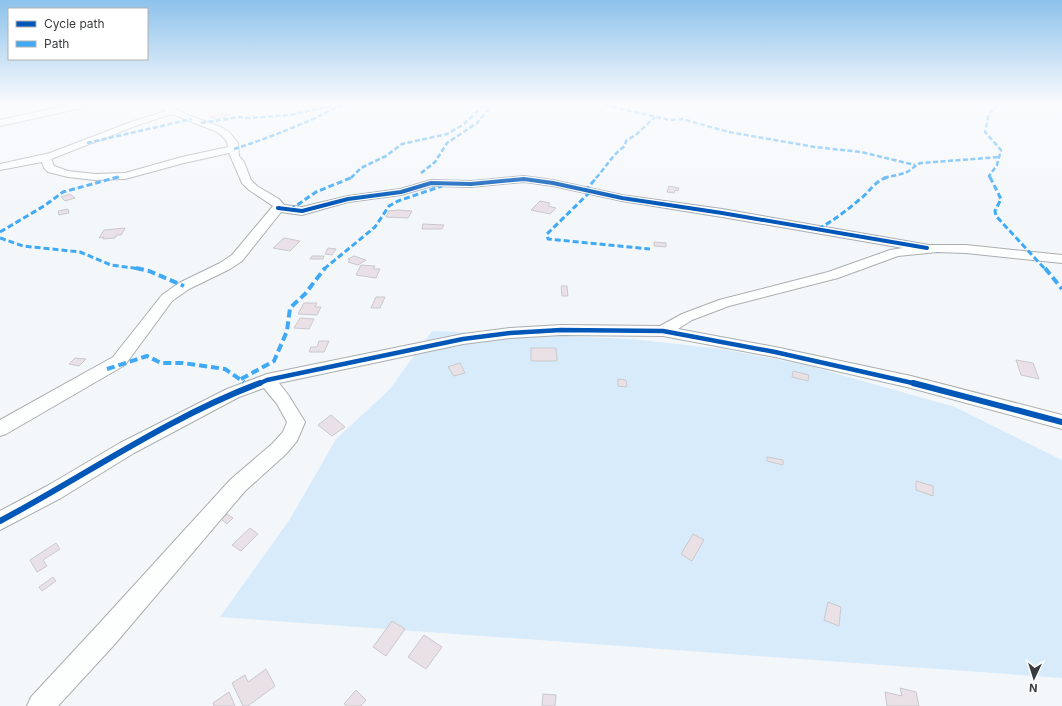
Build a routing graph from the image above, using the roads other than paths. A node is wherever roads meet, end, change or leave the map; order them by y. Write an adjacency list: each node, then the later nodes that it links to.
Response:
1 (98, 138): 4 (street)
2 (230, 138): 3 (street)
3 (234, 149): 4 (street); 6 (street)
4 (45, 156): 5 (street)
5 (0, 167)
6 (278, 208): 7 (street); 12 (street)
7 (927, 248): 8 (street); 9 (street)
8 (1062, 259)
9 (662, 331): 10 (street); 11 (street)
10 (267, 380): 13 (street); 14 (street)
11 (1062, 422)
12 (0, 429)
13 (0, 521)
14 (40, 706)

